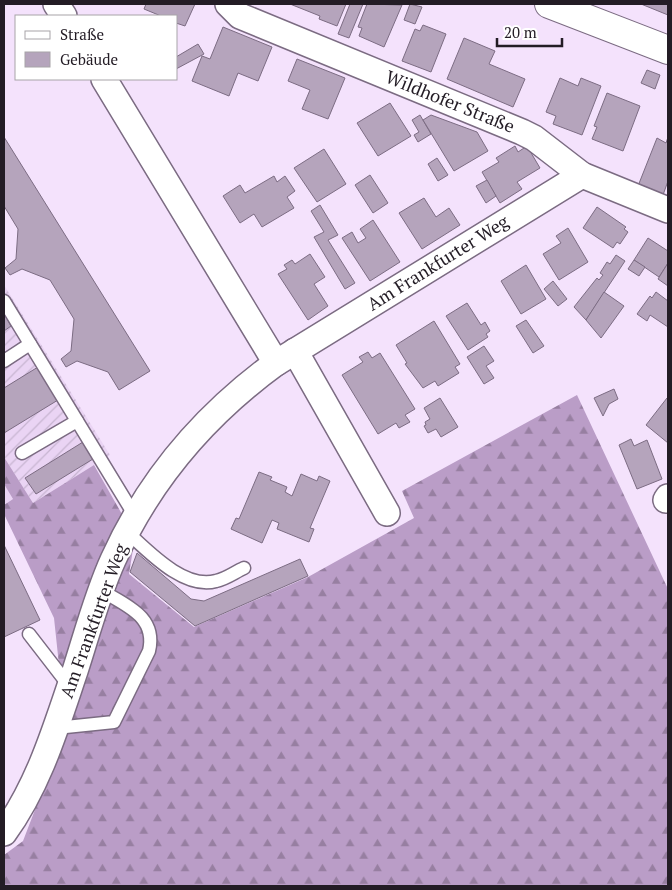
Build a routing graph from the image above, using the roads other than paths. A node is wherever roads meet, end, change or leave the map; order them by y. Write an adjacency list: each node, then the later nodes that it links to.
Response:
1 (56, 4): 4 (street)
2 (228, 4): 7 (street, Wildhofer Straße)
3 (560, 6): 5 (main road)
4 (63, 15)
5 (668, 50)
6 (105, 80): 11 (street)
7 (582, 175): 8 (street, Wildhofer Straße); 11 (street, Am Frankfurter Weg)
8 (668, 210)
9 (4, 300): 10 (lane)
10 (30, 344): 12 (lane); 13 (lane)
11 (286, 357): 15 (street); 16 (street, Am Frankfurter Weg)
12 (4, 361)
13 (76, 420): 14 (lane); 16 (lane)
14 (22, 453)
15 (387, 513)
16 (131, 524): 17 (lane); 18 (street, Am Frankfurter Weg)
17 (244, 568)
18 (102, 591): 20 (street, Am Frankfurter Weg); 21 (lane)
19 (29, 634): 20 (lane)
20 (70, 687): 21 (street, Am Frankfurter Weg)
21 (56, 728): 22 (street, Am Frankfurter Weg)
22 (4, 833)

